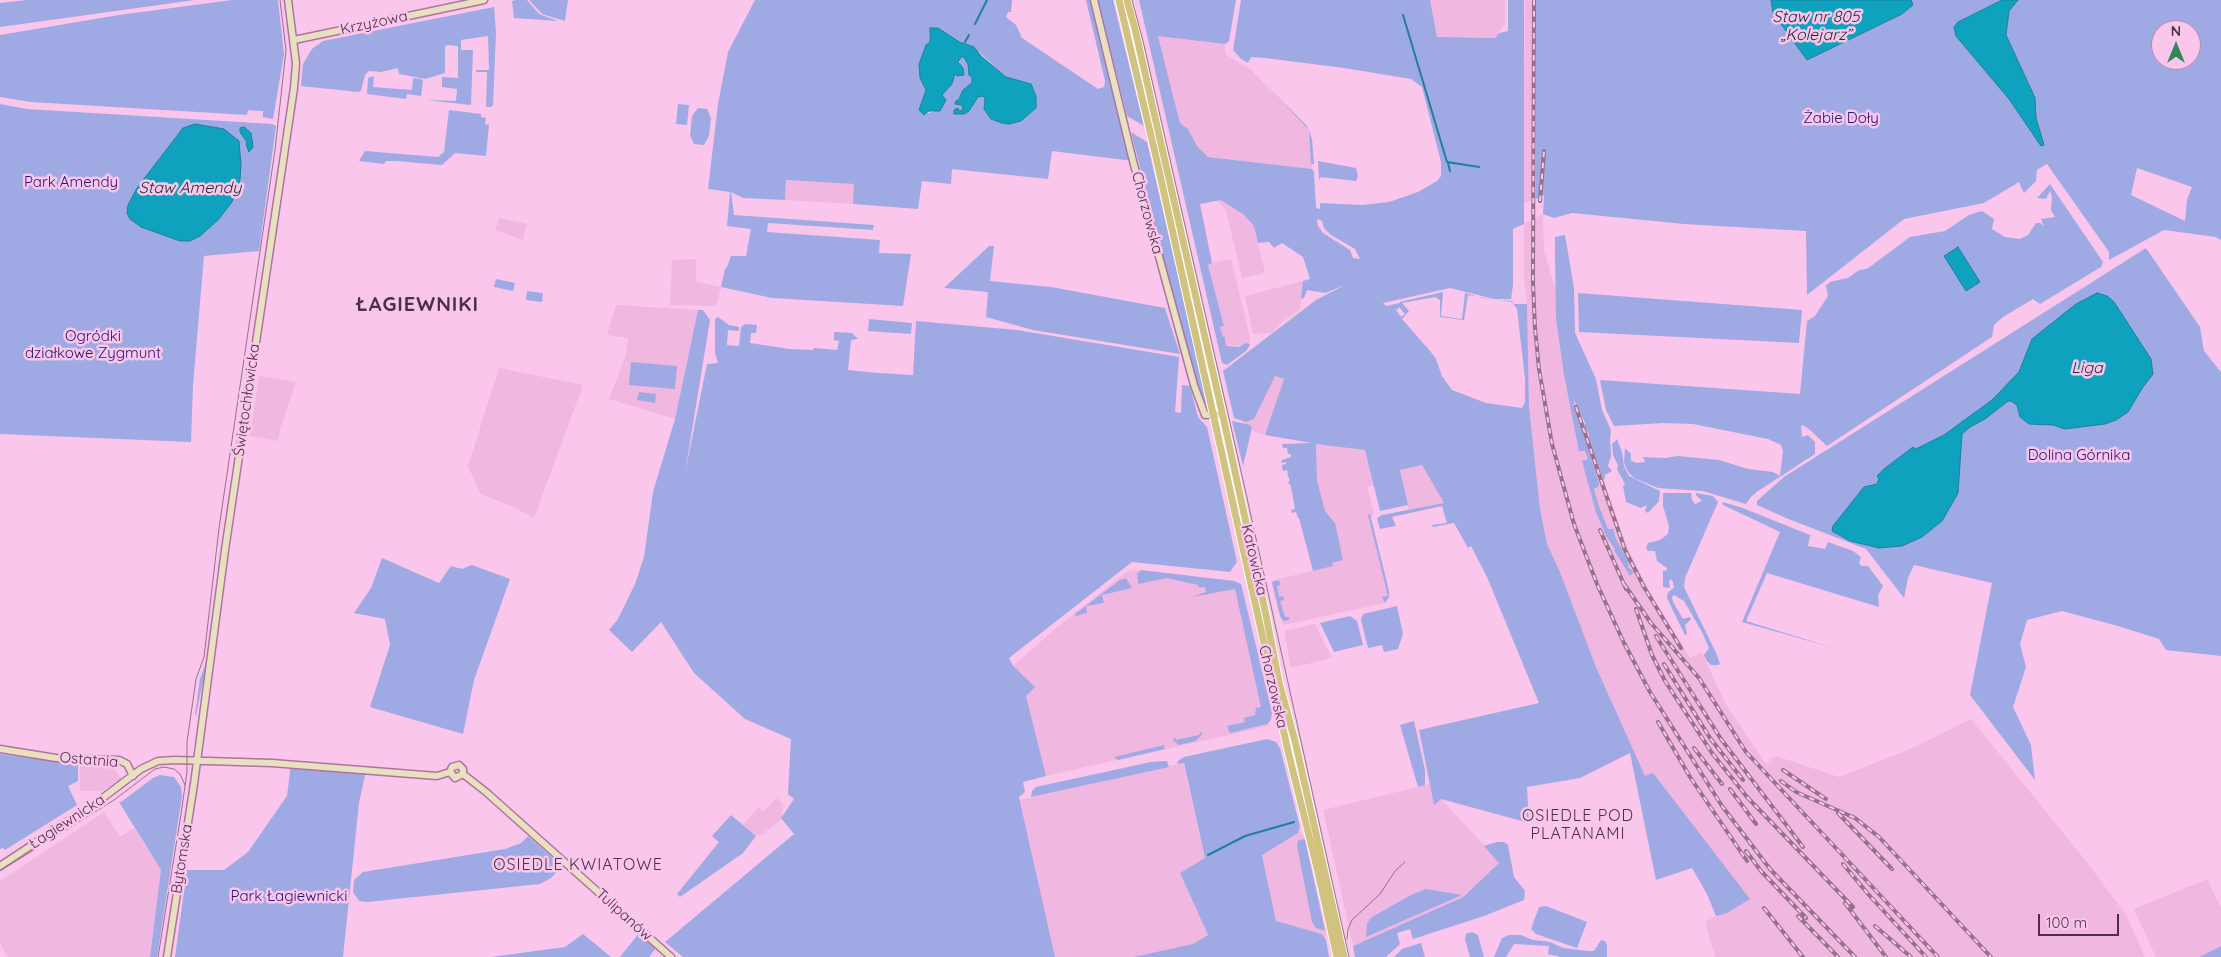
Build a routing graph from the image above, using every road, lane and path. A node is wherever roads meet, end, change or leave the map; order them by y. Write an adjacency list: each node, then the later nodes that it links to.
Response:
1 (288, 0): 6 (street)
2 (484, 0): 6 (street, Krzyżowa)
3 (1094, 0): 8 (street, Chorzowska)
4 (1119, 0): 8 (main road, Chorzowska)
5 (1127, 0): 7 (main road, Chorzowska)
6 (294, 40): 10 (street, Świętochłowicka)
7 (1165, 162): 8 (main road, Katowicka)
8 (1220, 416): 16 (main road, Chorzowska); 17 (main road, Katowicka)
9 (0, 749): 12 (street, Ostatnia)
10 (197, 760): 11 (street, Ostatnia); 12 (street, Ostatnia); 14 (street, Bytomska)
11 (463, 774): 15 (street, Tulipanów)
12 (133, 776): 13 (street, Łagiewnicka)
13 (0, 866)
14 (167, 957)
15 (671, 957)
16 (1337, 957)
17 (1344, 957)

